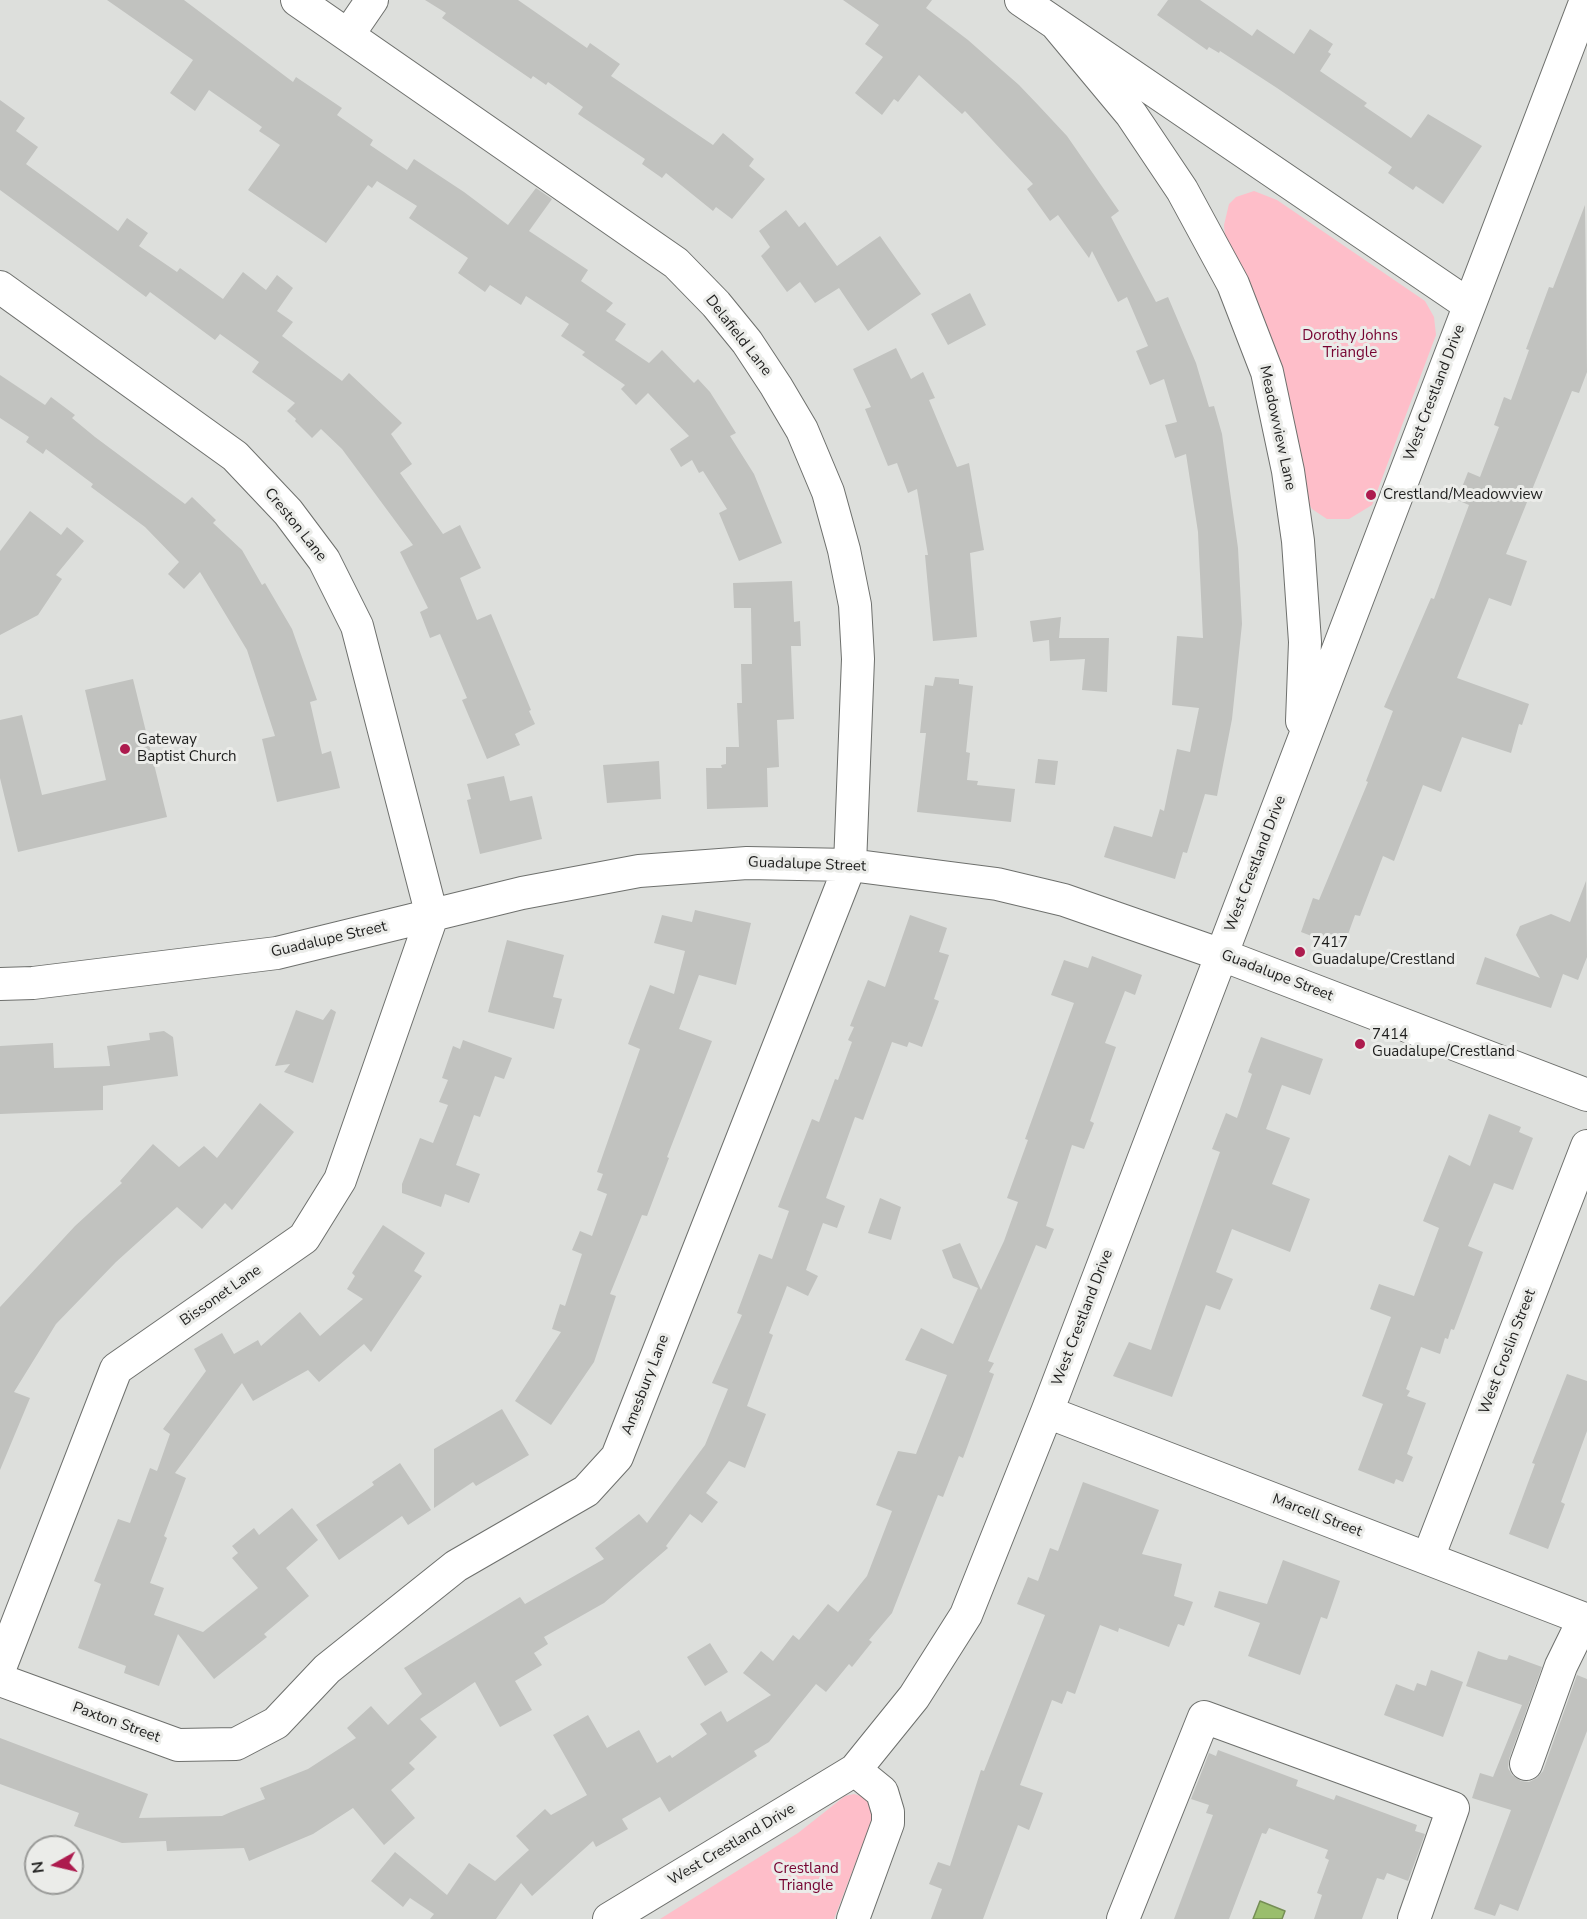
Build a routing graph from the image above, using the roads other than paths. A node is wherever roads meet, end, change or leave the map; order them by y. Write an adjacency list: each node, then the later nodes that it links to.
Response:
1 (297, 0): 6 (street, Delafield Lane)
2 (372, 0): 6 (street)
3 (1021, 0): 5 (street, Meadowview Lane)
4 (1586, 0): 8 (street, West Crestland Drive)
5 (1056, 24): 8 (street, Meadowview Lane); 9 (street, Meadowview Lane)
6 (348, 35): 10 (street, Delafield Lane)
7 (0, 286): 11 (street, Creston Lane)
8 (1469, 305): 9 (street, West Crestland Drive)
9 (1301, 748): 12 (street, West Crestland Drive)
10 (850, 865): 11 (street, Guadalupe Street); 12 (street, Guadalupe Street); 21 (street, Amesbury Lane)
11 (432, 915): 13 (street, Guadalupe Street); 19 (street, Bissonet Lane)
12 (1222, 955): 14 (street, Guadalupe Street); 16 (street, West Crestland Drive)
13 (0, 984)
14 (1587, 1095)
15 (1587, 1146): 17 (street, West Croslin Street)
16 (1047, 1413): 17 (street, Marcell Street); 23 (street, West Crestland Drive)
17 (1428, 1558): 18 (street, Marcell Street)
18 (1585, 1619): 22 (street)
19 (0, 1668)
20 (0, 1680): 21 (street, Paxton Street)
21 (236, 1744)
22 (1526, 1764)
23 (855, 1770): 24 (street, West Crestland Drive); 25 (street)
24 (609, 1919)
25 (853, 1919)
26 (1123, 1919): 27 (street)
27 (1414, 1919)

